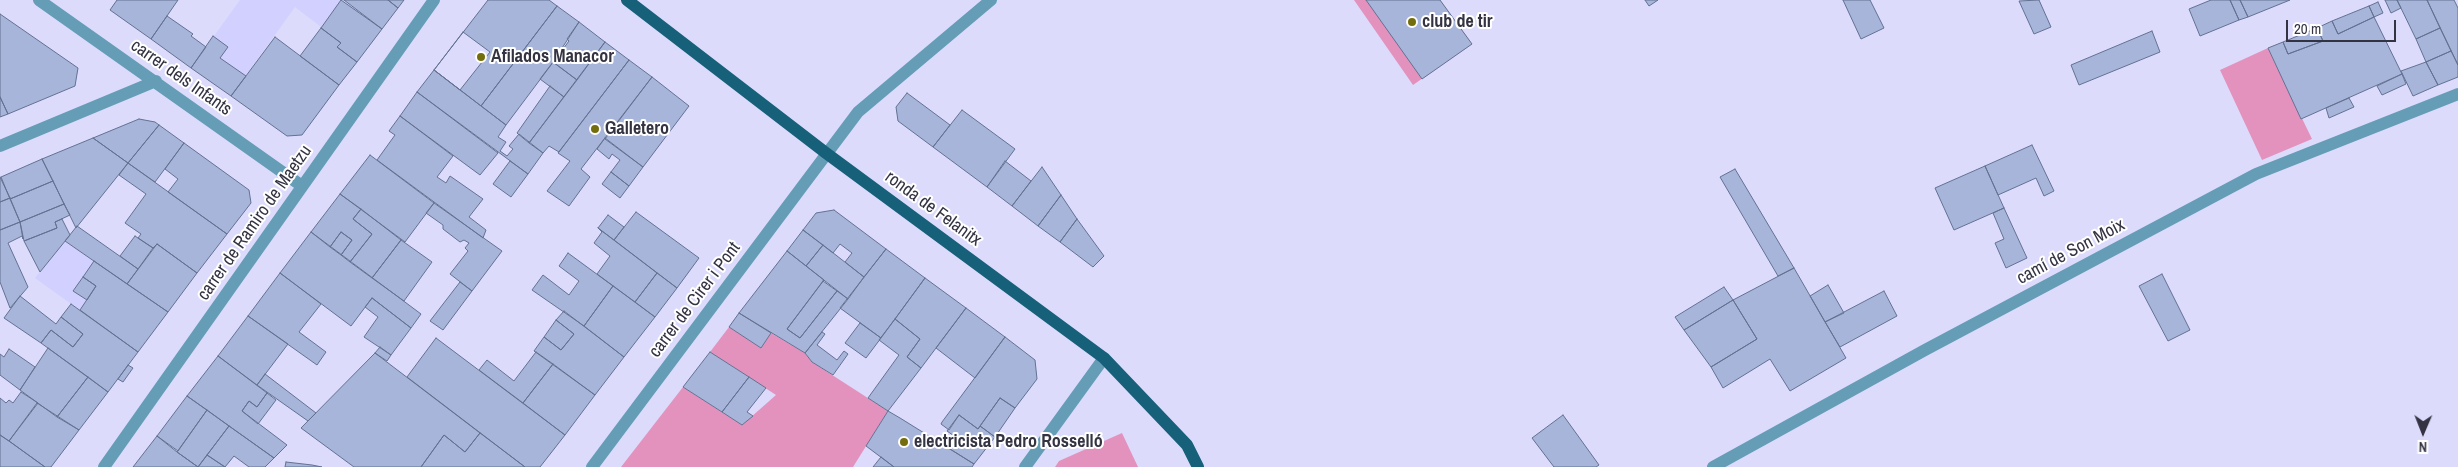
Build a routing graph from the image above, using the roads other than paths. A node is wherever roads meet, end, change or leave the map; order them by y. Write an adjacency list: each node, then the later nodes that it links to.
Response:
1 (39, 0): 5 (street, carrer dels Infants)
2 (434, 0): 9 (street, carrer de Ramiro de Maetzu)
3 (626, 0): 8 (main road, ronda de Felanitx)
4 (991, 0): 8 (street, carrer de Cirer i Pont)
5 (156, 82): 7 (street); 9 (street, carrer dels Infants)
6 (2458, 94): 15 (street, camí de Son Moix)
7 (0, 146)
8 (826, 153): 10 (main road, ronda de Felanitx); 12 (street, carrer de Cirer i Pont)
9 (302, 186): 11 (street, carrer de Ramiro de Maetzu)
10 (1104, 358): 13 (street); 14 (main road, ronda de Felanitx)
11 (104, 467)
12 (592, 467)
13 (1025, 467)
14 (1198, 467)
15 (1713, 467)

